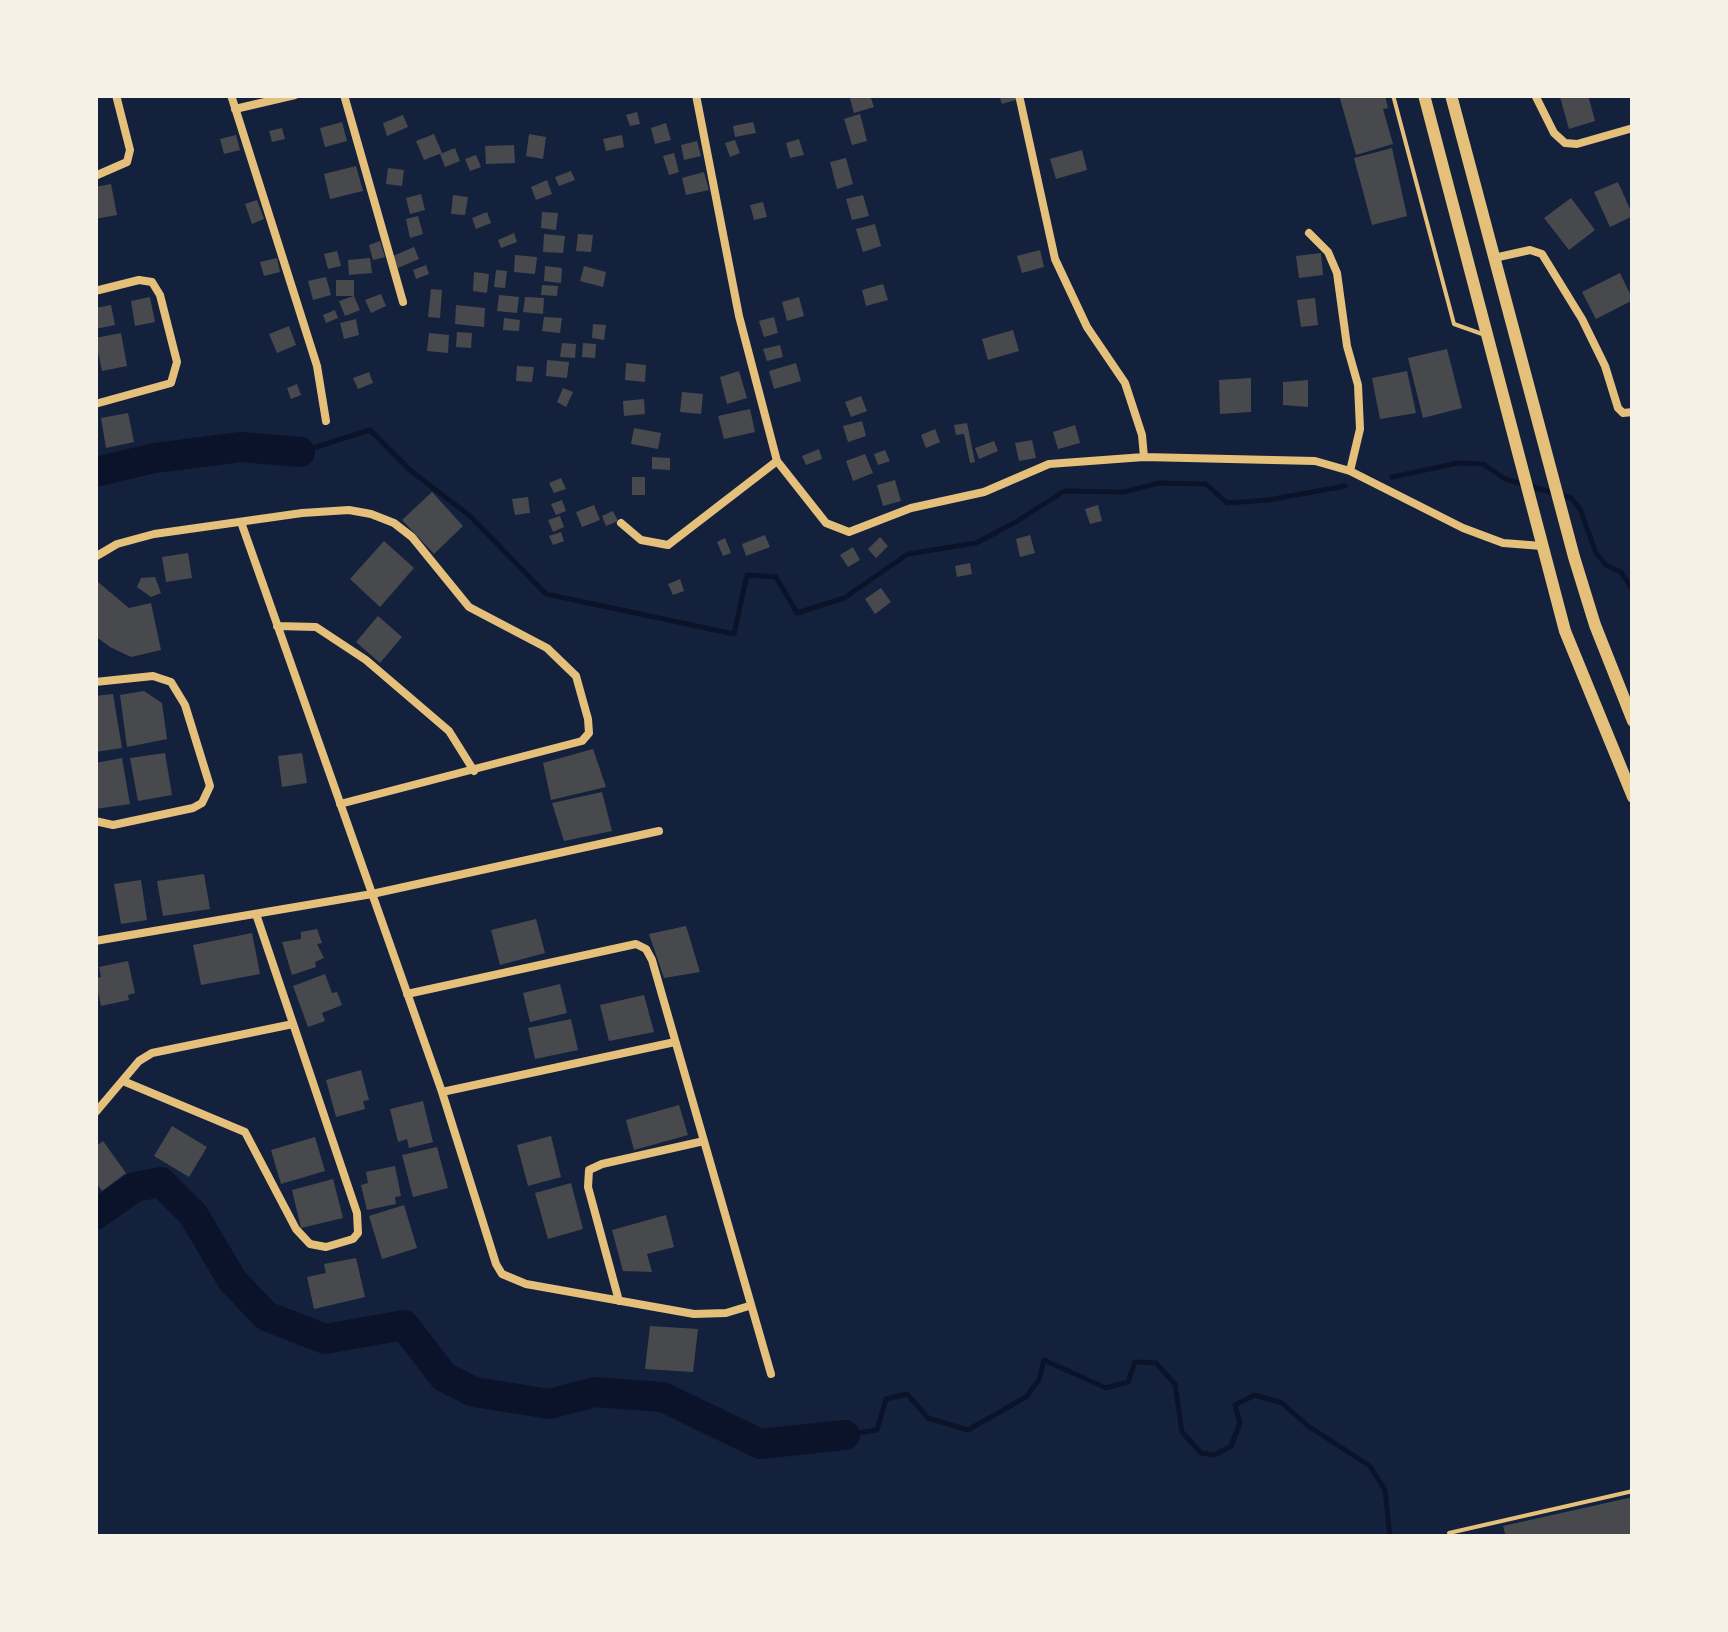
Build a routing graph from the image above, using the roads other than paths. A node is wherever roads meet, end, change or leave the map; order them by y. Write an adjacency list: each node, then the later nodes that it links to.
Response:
1 (116, 95): 13 (street)
2 (230, 95): 11 (street)
3 (295, 95): 11 (street)
4 (344, 95): 17 (street)
5 (696, 95): 23 (street)
6 (1019, 95): 22 (street)
7 (1393, 95): 18 (lane)
8 (1424, 95): 18 (main road)
9 (1451, 95): 15 (main road)
10 (1535, 95): 12 (street)
11 (235, 109): 21 (street)
12 (1633, 128)
13 (95, 176)
14 (1309, 233): 24 (street)
15 (1494, 258): 20 (street); 31 (main road)
16 (95, 290): 19 (street)
17 (403, 302)
18 (1487, 336): 27 (main road)
19 (95, 404)
20 (1633, 412)
21 (326, 422)
22 (1144, 457): 23 (street); 24 (street)
23 (777, 461): 26 (street)
24 (1350, 471): 27 (street)
25 (241, 522): 28 (street); 29 (street); 32 (street)
26 (621, 524)
27 (1542, 546): 33 (main road)
28 (95, 557)
29 (277, 626): 32 (street); 34 (street)
30 (95, 682): 35 (street)
31 (1633, 721)
32 (474, 771): 34 (street)
33 (1633, 797)
34 (340, 804): 37 (street)
35 (95, 820)
36 (659, 831): 37 (street)
37 (372, 894): 38 (street); 40 (street)
38 (256, 914): 39 (street); 41 (street)
39 (95, 941)
40 (408, 994): 42 (street); 44 (street)
41 (292, 1024): 43 (street); 43 (street)
42 (674, 1042): 44 (street); 46 (street)
43 (123, 1080): 45 (street)
44 (442, 1092): 47 (street)
45 (95, 1113)
46 (704, 1142): 47 (street); 48 (street)
47 (618, 1301): 48 (street)
48 (749, 1306): 49 (street)
49 (770, 1374)
50 (1633, 1491): 51 (lane)
51 (1450, 1537)

